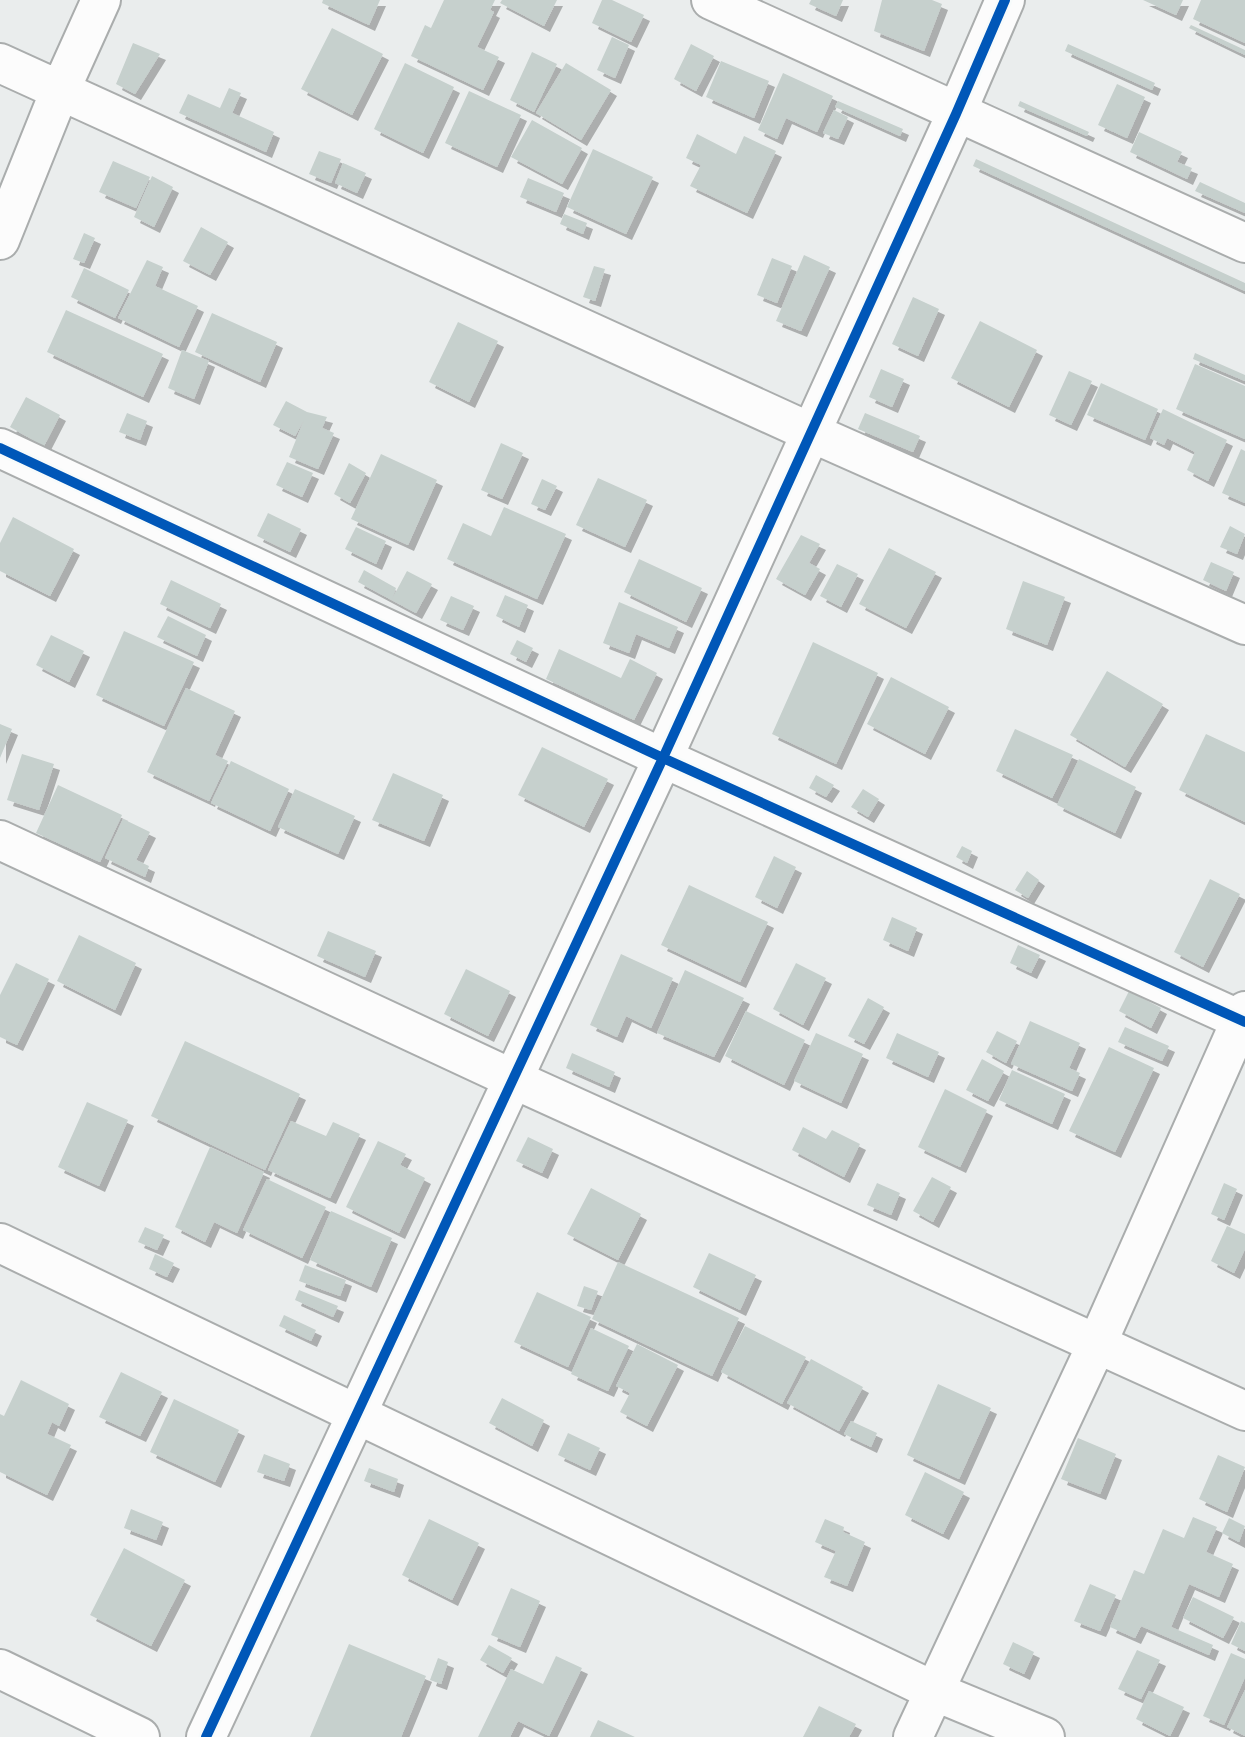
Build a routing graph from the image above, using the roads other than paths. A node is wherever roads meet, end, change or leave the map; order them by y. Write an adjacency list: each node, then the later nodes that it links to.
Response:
1 (102, 0): 5 (street)
2 (711, 0): 6 (street)
3 (1005, 0): 6 (street)
4 (0, 63): 5 (street)
5 (59, 93): 7 (street); 9 (street)
6 (956, 114): 8 (street); 9 (street)
7 (0, 240)
8 (1245, 243)
9 (811, 433): 11 (street); 12 (street)
10 (0, 448): 12 (street)
11 (1245, 625)
12 (663, 758): 14 (street); 15 (street)
13 (0, 840): 15 (street)
14 (1244, 1018): 17 (street)
15 (513, 1079): 17 (street); 19 (street)
16 (0, 1243): 19 (street)
17 (1096, 1346): 18 (street); 21 (street)
18 (1245, 1411)
19 (358, 1413): 21 (street); 23 (street)
20 (0, 1670): 22 (street)
21 (936, 1692): 24 (street); 25 (street)
22 (140, 1737)
23 (206, 1737)
24 (913, 1737)
25 (1045, 1737)

